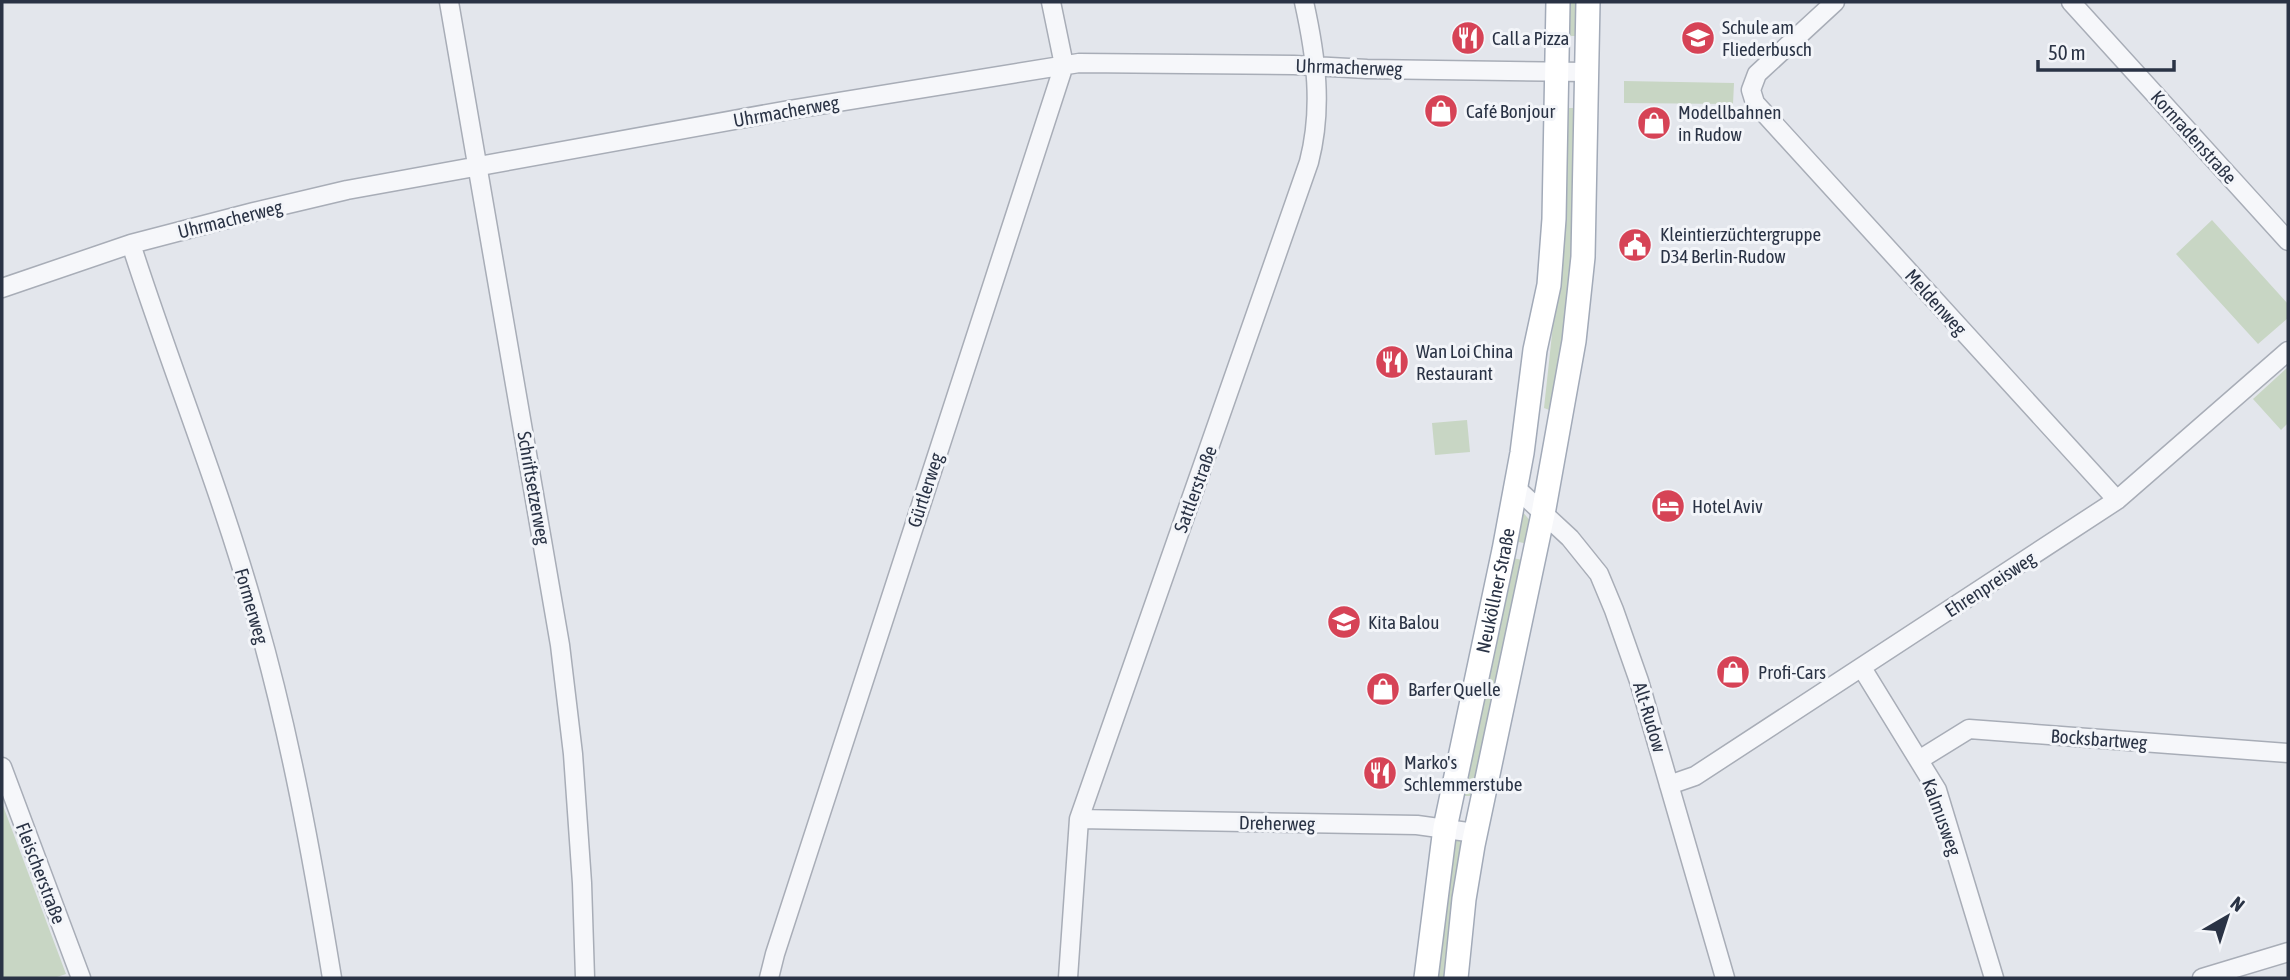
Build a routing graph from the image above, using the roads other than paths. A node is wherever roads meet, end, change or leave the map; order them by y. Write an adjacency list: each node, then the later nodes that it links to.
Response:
1 (449, 2): 12 (street, Schriftsetzerweg)
2 (1051, 2): 8 (street, Gürtlerweg)
3 (1304, 2): 9 (street, Sattlerstraße)
4 (1558, 2): 10 (main road, Neuköllner Straße)
5 (1588, 2): 11 (main road, Neuköllner Straße)
6 (1835, 2): 20 (street, Meldenweg)
7 (2070, 2): 13 (street, Kornradenstraße)
8 (1064, 65): 9 (street, Uhrmacherweg); 12 (street, Uhrmacherweg); 34 (street, Gürtlerweg)
9 (1315, 67): 10 (street, Uhrmacherweg); 27 (street, Sattlerstraße)
10 (1558, 72): 11 (street, Uhrmacherweg); 17 (main road, Neuköllner Straße)
11 (1587, 72): 18 (main road, Neuköllner Straße)
12 (478, 167): 14 (street, Uhrmacherweg); 33 (street, Schriftsetzerweg)
13 (2288, 241)
14 (131, 244): 15 (street, Uhrmacherweg); 32 (street, Formerweg)
15 (2, 288)
16 (2288, 351): 20 (street, Ehrenpreisweg)
17 (1527, 411): 18 (main road); 19 (main road, Neuköllner Straße)
18 (1562, 418): 21 (main road, Neuköllner Straße)
19 (1516, 488): 21 (street, Alt-Rudow); 28 (main road, Neuköllner Straße)
20 (2117, 500): 22 (street, Ehrenpreisweg)
21 (1544, 514): 26 (street, Alt-Rudow); 29 (main road, Neuköllner Straße)
22 (1862, 668): 24 (street, Kalmusweg); 26 (street, Ehrenpreisweg)
23 (2288, 753): 24 (street, Bocksbartweg)
24 (1919, 760): 39 (street, Kalmusweg)
25 (2, 767): 31 (street, Fleischerstraße)
26 (1670, 785): 38 (street, Alt-Rudow)
27 (1079, 819): 28 (street, Dreherweg); 35 (street, Sattlerstraße)
28 (1446, 828): 29 (street, Dreherweg); 36 (main road, Neuköllner Straße)
29 (1475, 833): 37 (main road, Neuköllner Straße)
30 (2288, 952): 40 (street)
31 (81, 978)
32 (332, 978)
33 (585, 978)
34 (769, 978)
35 (1068, 978)
36 (1426, 978)
37 (1456, 978)
38 (1725, 978)
39 (1994, 978)
40 (2202, 978)

